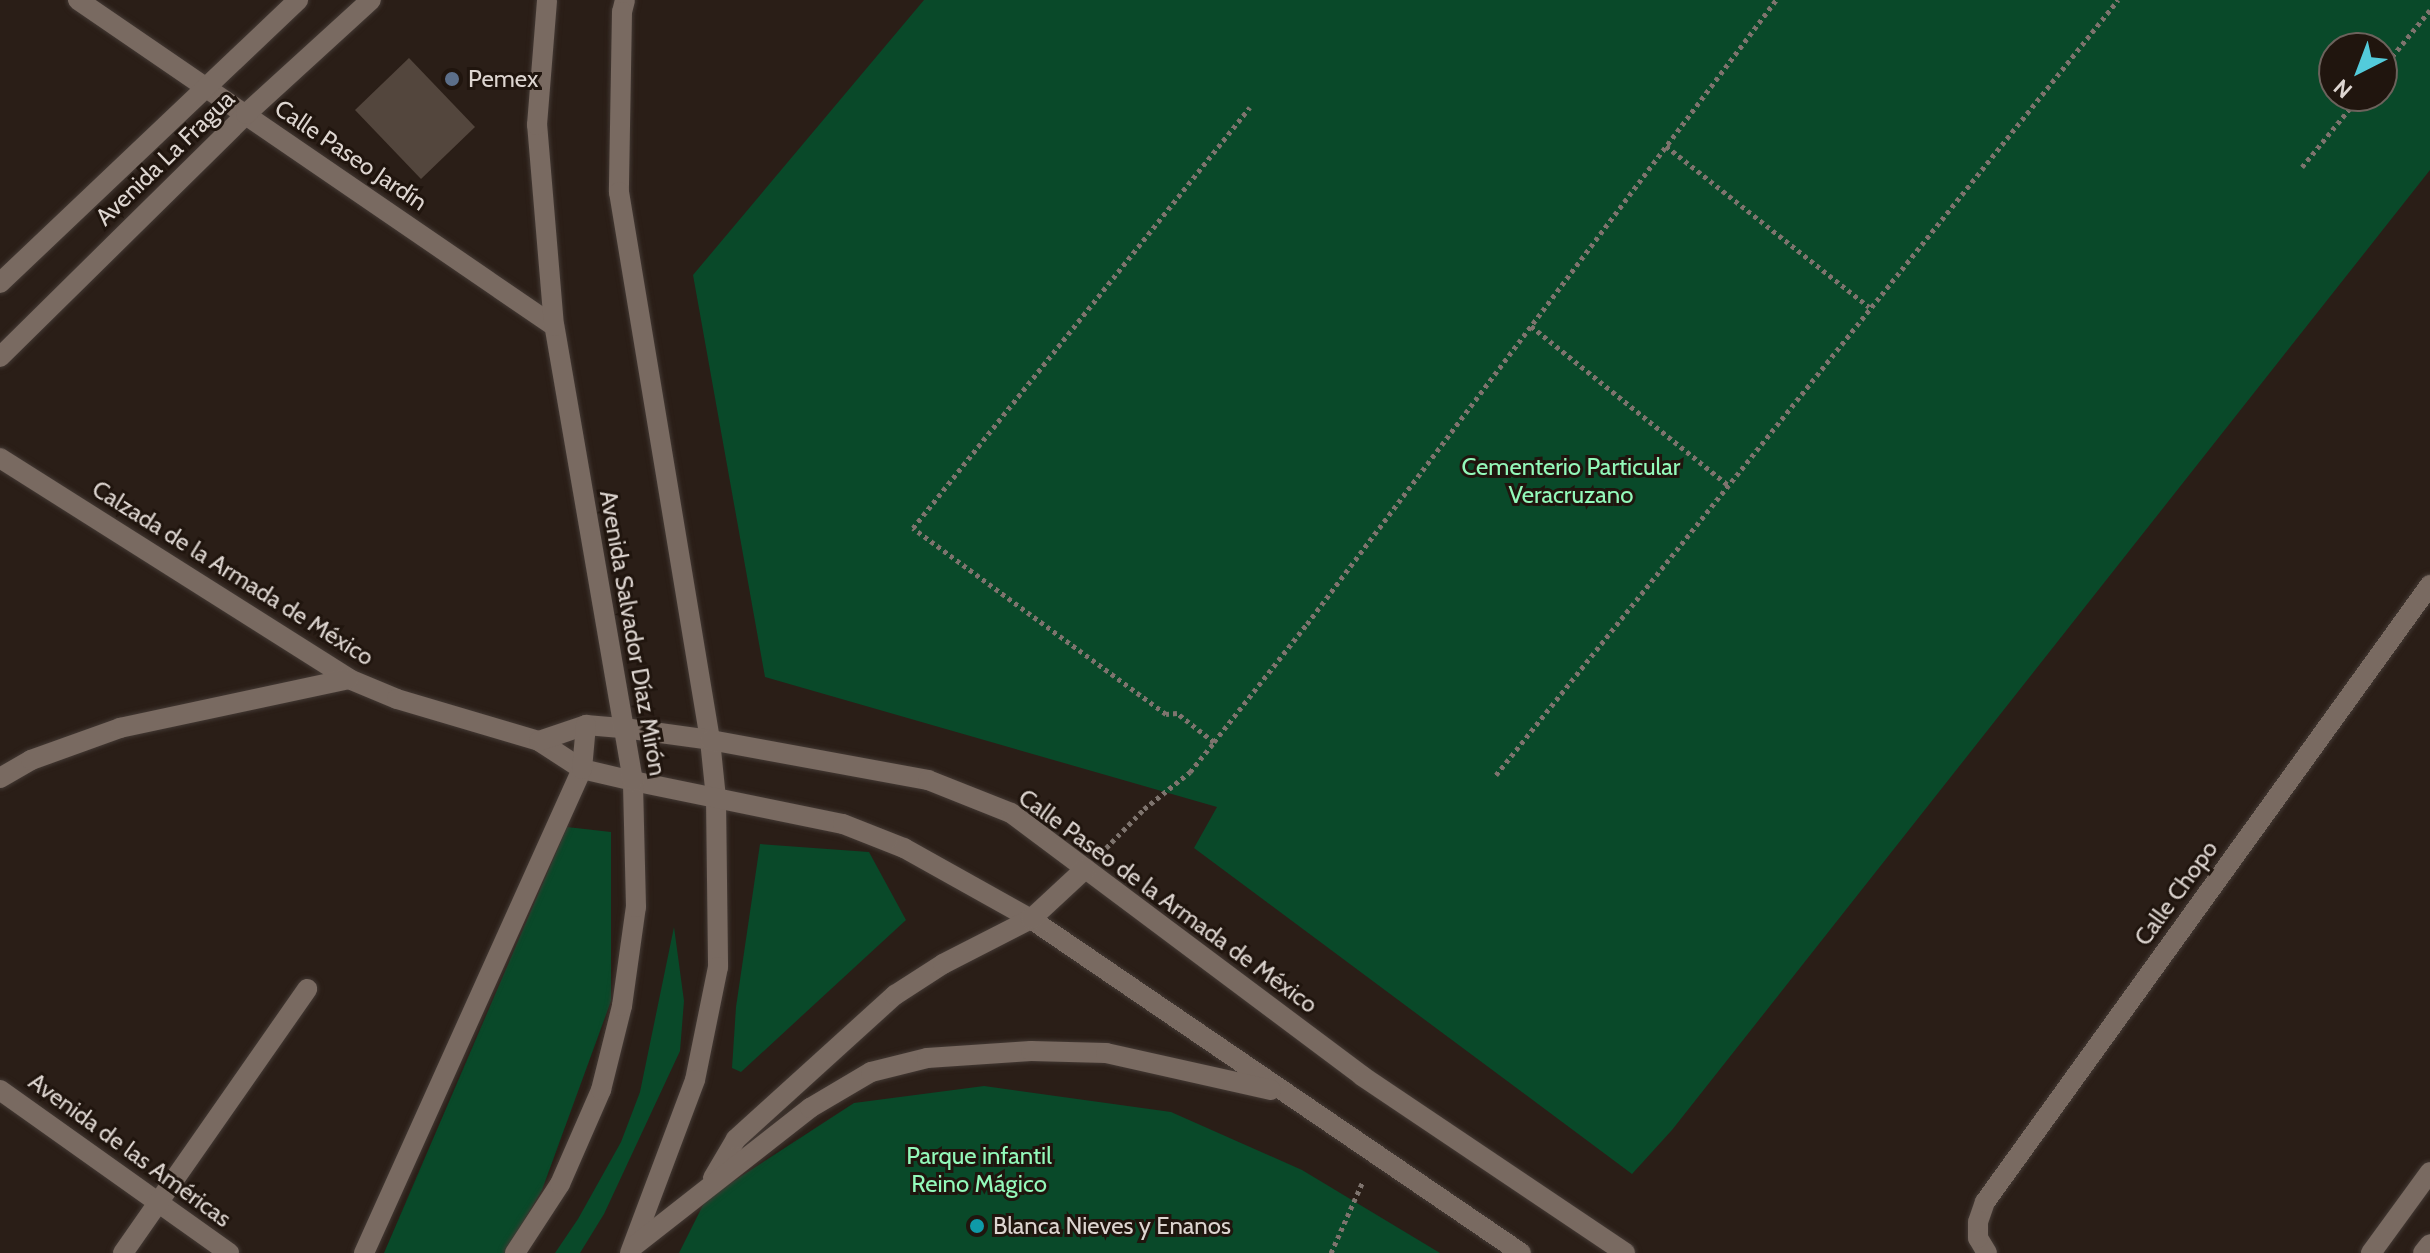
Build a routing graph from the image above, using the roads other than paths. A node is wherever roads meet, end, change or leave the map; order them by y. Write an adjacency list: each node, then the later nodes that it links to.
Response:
1 (78, 0): 6 (main road, Calle Paseo Jardín)
2 (298, 0): 6 (main road, Avenida La Fragua)
3 (371, 0): 7 (main road, Avenida La Fragua)
4 (547, 0): 9 (main road, Avenida Salvador Díaz Mirón)
5 (625, 0): 16 (main road)
6 (206, 86): 7 (main road, Calle Paseo Jardín); 8 (main road, Avenida La Fragua)
7 (246, 114): 9 (main road, Calle Paseo Jardín); 10 (main road, Avenida La Fragua)
8 (0, 283)
9 (554, 326): 15 (main road, Avenida Salvador Díaz Mirón)
10 (0, 357)
11 (0, 458): 13 (main road, Calzada de la Armada de México)
12 (2430, 585): 31 (main road, Calle Chopo)
13 (349, 679): 17 (main road, Calzada de la Armada de México); 19 (main road)
14 (586, 725): 15 (main road); 17 (main road); 18 (main road)
15 (624, 728): 16 (main road, Calle Paseo de la Armada de México); 20 (main road, Avenida Salvador Díaz Mirón)
16 (710, 740): 21 (main road); 22 (main road, Calle Paseo de la Armada de México)
17 (539, 741): 18 (main road, Calzada de la Armada de México)
18 (582, 769): 20 (main road, Calzada de la Armada de México); 35 (main road)
19 (0, 778)
20 (633, 781): 21 (main road); 36 (main road, Avenida Salvador Díaz Mirón)
21 (716, 798): 23 (main road); 32 (main road)
22 (1085, 869): 23 (main road); 38 (main road, Calle Paseo de la Armada de México)
23 (1031, 919): 26 (main road); 28 (main road)
24 (307, 989): 29 (main road)
25 (0, 1090): 29 (main road, Avenida de las Américas)
26 (1283, 1093): 28 (main road); 37 (main road)
27 (2430, 1172): 39 (main road)
28 (707, 1188): 32 (main road)
29 (157, 1205): 33 (main road); 34 (main road, Avenida de las Américas)
30 (2430, 1244): 40 (main road)
31 (1983, 1246)
32 (632, 1249)
33 (123, 1253)
34 (229, 1253)
35 (364, 1253)
36 (515, 1253)
37 (1521, 1253)
38 (1625, 1253)
39 (2371, 1253)
40 (2423, 1253)

